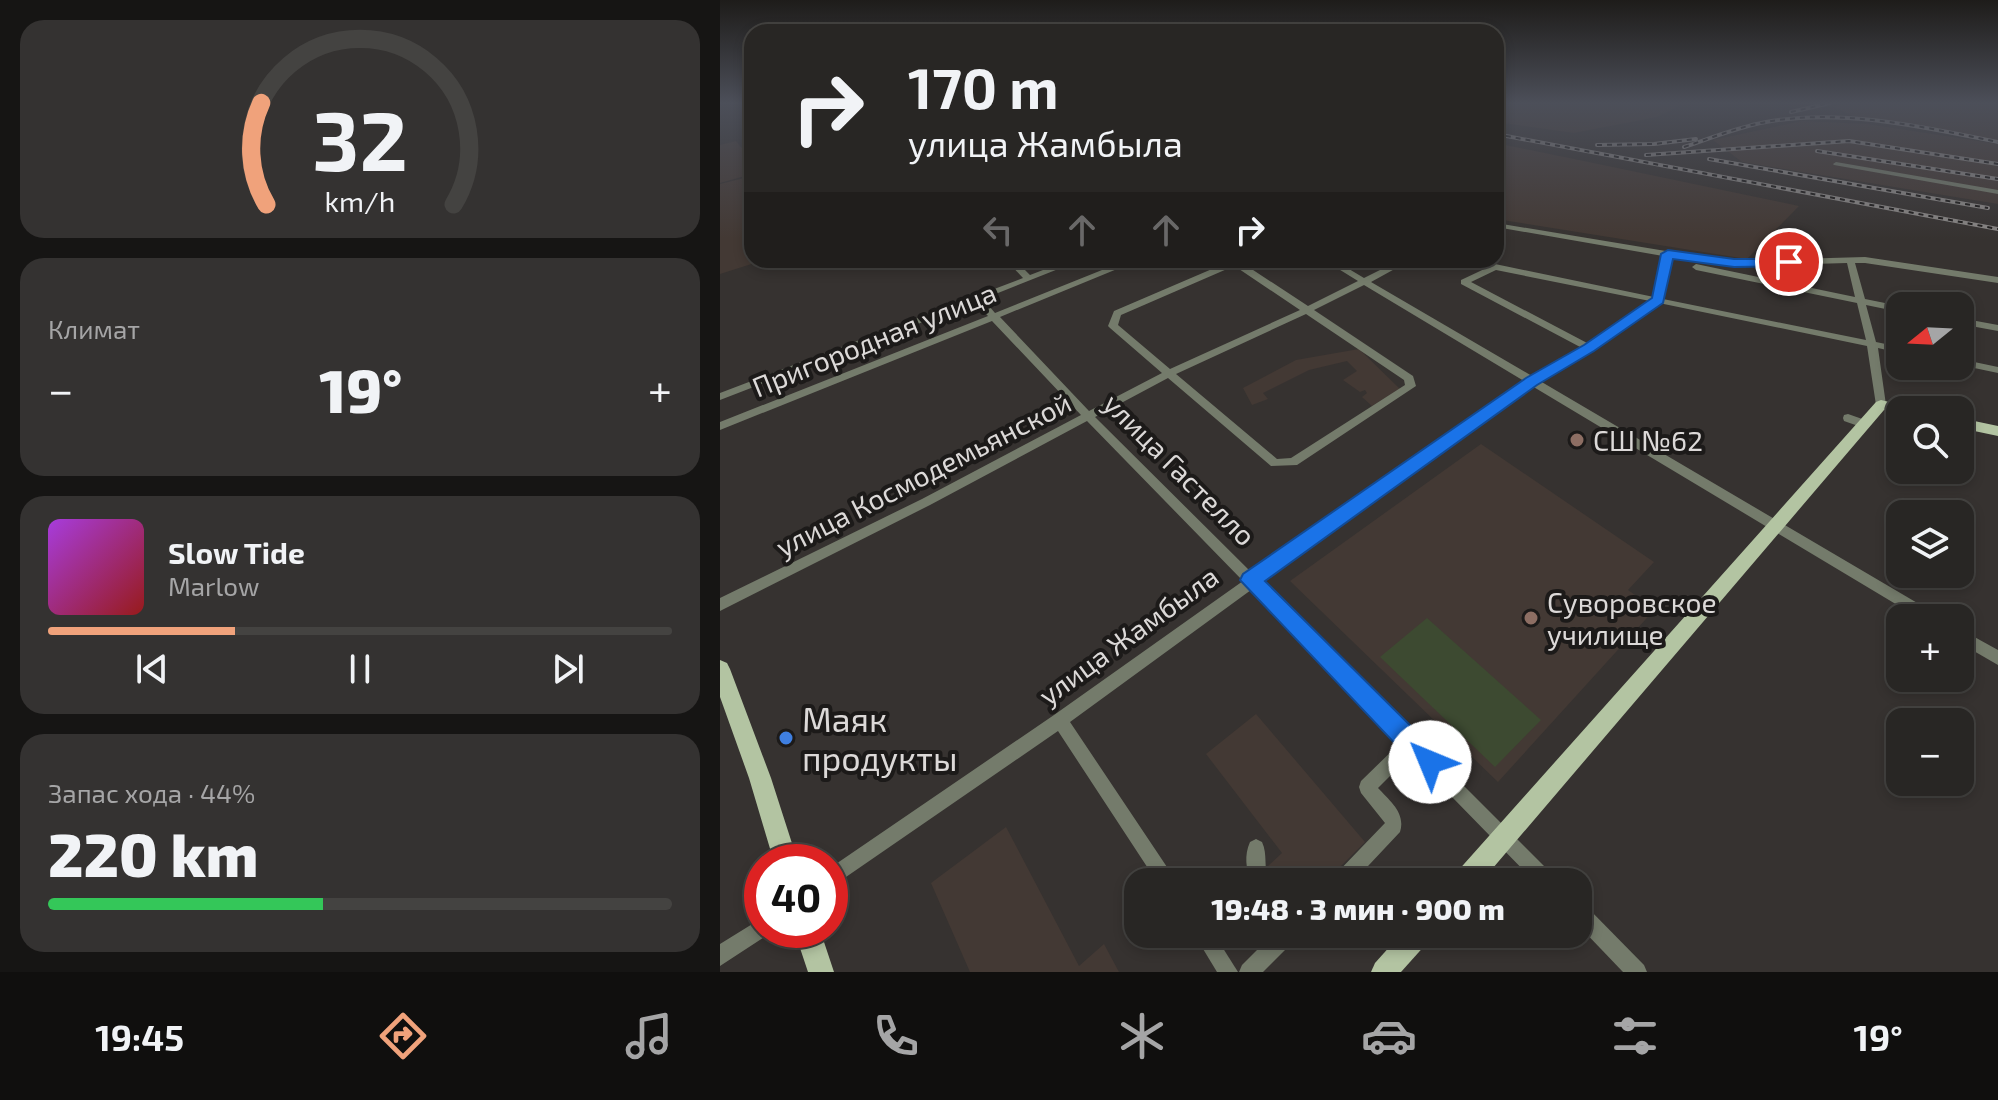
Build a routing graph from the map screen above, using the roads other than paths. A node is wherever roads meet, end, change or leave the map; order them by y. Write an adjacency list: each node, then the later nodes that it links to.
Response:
1 (1836, 164): 2 (street)
2 (1998, 192)
3 (1504, 229): 4 (street)
4 (1667, 258): 6 (street); 22 (street); 23 (street)
5 (1850, 260): 6 (street); 18 (street); 23 (street)
6 (1734, 263): 23 (street)
7 (1018, 268): 17 (street, Пригородная улица)
8 (1055, 268): 16 (street, Пригородная улица)
9 (1115, 268): 20 (street, Пригородная улица)
10 (1221, 268): 35 (street)
11 (1244, 268): 25 (street)
12 (1342, 268): 19 (street)
13 (1391, 268): 19 (street, улица Космодемьянской)
14 (1493, 268): 31 (street)
15 (1500, 268): 22 (street)
16 (1050, 270): 17 (street, Пригородная улица); 20 (street)
17 (1029, 279): 21 (street, Пригородная улица)
18 (1998, 280)
19 (1364, 281): 25 (street, улица Космодемьянской); 37 (street)
20 (1065, 288): 26 (street, Пригородная улица)
21 (977, 299): 26 (street, улица Гастелло); 32 (street, Пригородная улица)
22 (1658, 300): 29 (street); 31 (street, улица Жамбыла)
23 (1859, 301): 24 (street); 29 (street)
24 (1886, 306)
25 (1307, 310): 35 (street, улица Космодемьянской); 35 (street)
26 (995, 316): 36 (street, Пригородная улица); 41 (street, улица Гастелло)
27 (1974, 324): 28 (street)
28 (1998, 328)
29 (1872, 344): 30 (street); 39 (street)
30 (1886, 347)
31 (1589, 348): 37 (street, улица Жамбыла)
32 (835, 353): 36 (street); 38 (street, Пригородная улица)
33 (1974, 365): 34 (street)
34 (1998, 370)
35 (1167, 374): 41 (street, улица Космодемьянской)
36 (847, 377): 42 (street, Пригородная улица)
37 (1532, 381): 45 (street); 46 (street, улица Жамбыла)
38 (720, 397)
39 (1881, 405): 40 (main road); 45 (main road)
40 (1886, 406)
41 (1088, 416): 46 (street, улица Гастелло); 48 (street, улица Космодемьянской)
42 (720, 426)
43 (1974, 426): 44 (main road)
44 (1998, 431)
45 (1773, 525): 47 (street); 54 (main road)
46 (1250, 580): 52 (street, улица Жамбыла); 53 (street, улица Гастелло)
47 (1907, 604)
48 (720, 605)
49 (1974, 643): 50 (street)
50 (1998, 658)
51 (720, 669): 55 (main road)
52 (1060, 720): 57 (street, улица Жамбыла); 58 (street)
53 (1411, 744): 54 (street, улица Гастелло); 60 (street)
54 (1504, 838): 61 (main road); 62 (street, улица Гастелло)
55 (780, 844)
56 (1256, 848): 59 (street)
57 (848, 867)
58 (1159, 868)
59 (1255, 868)
60 (1354, 868)
61 (1477, 868)
62 (1534, 868)
63 (1592, 926): 74 (street)
64 (744, 939): 69 (street)
65 (813, 948): 70 (main road)
66 (1212, 948): 71 (street)
67 (1273, 948): 72 (street)
68 (1405, 948): 73 (main road)
69 (720, 956)
70 (821, 972)
71 (1228, 972)
72 (1249, 972)
73 (1384, 972)
74 (1637, 972)

